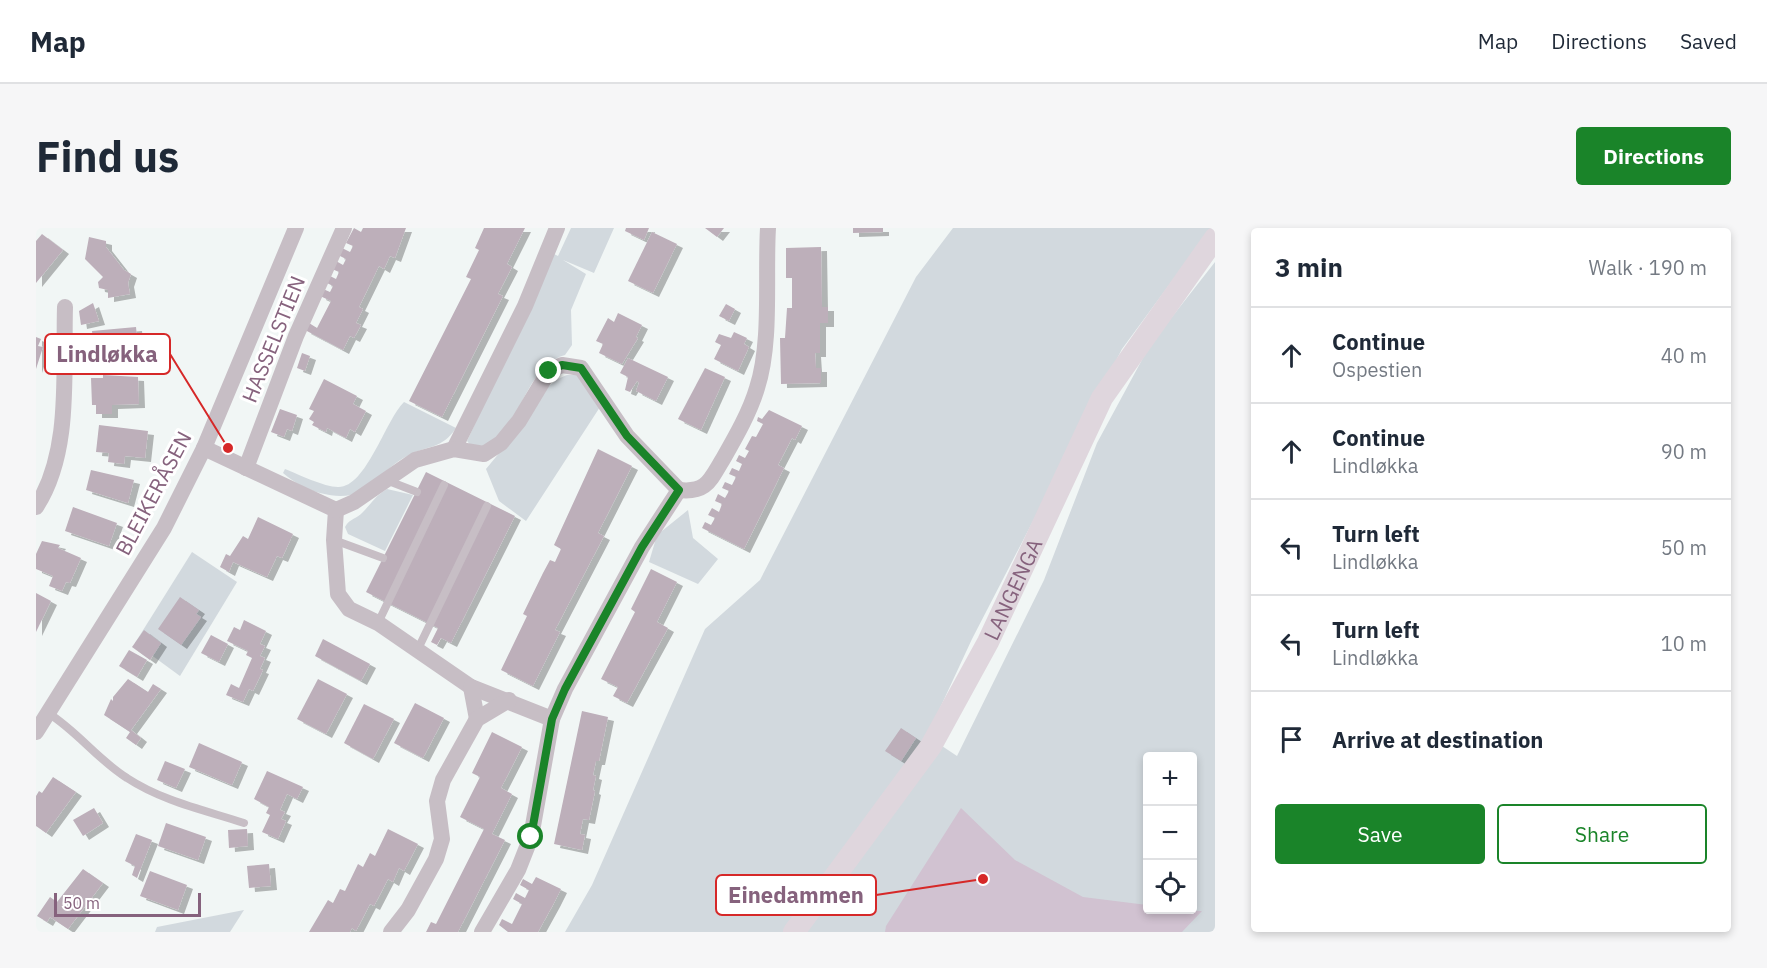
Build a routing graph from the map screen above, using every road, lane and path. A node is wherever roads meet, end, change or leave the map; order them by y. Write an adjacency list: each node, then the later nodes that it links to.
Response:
1 (296, 228): 7 (street, BLEIKERÅSEN)
2 (344, 228): 9 (street, HASSELSTIEN)
3 (557, 228): 8 (street)
4 (768, 228): 12 (street)
5 (1215, 237): 30 (main road, LANGENGA)
6 (65, 307): 15 (street)
7 (204, 448): 9 (street); 23 (street, BLEIKERÅSEN)
8 (454, 449): 10 (street); 12 (street)
9 (246, 468): 16 (street)
10 (386, 480): 13 (lane); 16 (street)
11 (444, 485): 19 (lane)
12 (679, 490): 25 (street)
13 (417, 492)
14 (487, 506): 20 (lane)
15 (36, 507)
16 (336, 510): 17 (street)
17 (334, 540): 18 (lane); 19 (street)
18 (383, 558)
19 (378, 623): 20 (street)
20 (417, 651): 21 (street)
21 (471, 687): 22 (street); 24 (street)
22 (509, 700): 24 (street); 25 (street)
23 (48, 714): 26 (street, BLEIKERÅSEN); 27 (lane)
24 (477, 718): 28 (street)
25 (552, 719): 29 (street)
26 (36, 732)
27 (244, 823)
28 (392, 932)
29 (482, 932)
30 (794, 932)

